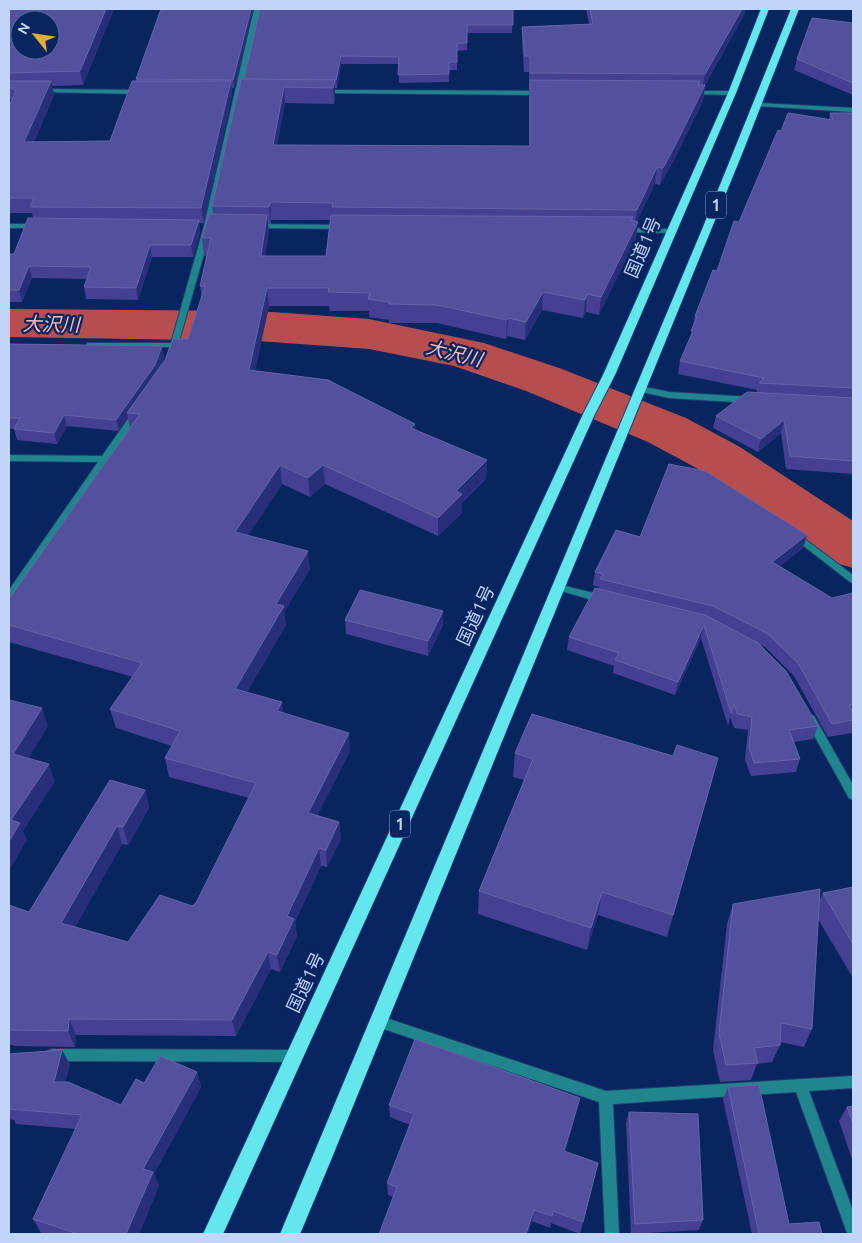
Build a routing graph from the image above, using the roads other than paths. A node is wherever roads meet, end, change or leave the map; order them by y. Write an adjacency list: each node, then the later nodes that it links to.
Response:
1 (257, 9): 7 (street)
2 (765, 9): 12 (highway, 国道1号 / 1)
3 (795, 9): 13 (highway, 1)
4 (28, 91): 5 (street)
5 (147, 92)
6 (227, 92): 7 (street)
7 (236, 92): 8 (street); 18 (street)
8 (246, 92)
9 (316, 92): 10 (street)
10 (554, 93)
11 (682, 93): 12 (street)
12 (732, 93): 23 (highway, 国道1号 / 1)
13 (758, 105): 14 (street); 27 (highway, 1)
14 (853, 110)
15 (9, 226): 16 (street)
16 (49, 226)
17 (198, 226): 18 (street)
18 (208, 226): 19 (street); 25 (street)
19 (218, 226)
20 (247, 226): 21 (street)
21 (355, 228)
22 (611, 230): 23 (street)
23 (670, 231): 41 (highway, 国道1号 / 1)
24 (77, 345): 25 (street)
25 (174, 346): 26 (street)
26 (168, 361)
27 (638, 395): 28 (street); 34 (highway, 1)
28 (756, 400)
29 (141, 407): 31 (street)
30 (9, 458): 31 (street)
31 (104, 458): 35 (street)
32 (782, 525): 33 (street)
33 (853, 580)
34 (557, 587): 36 (street); 39 (highway, 1)
35 (9, 597)
36 (612, 601)
37 (806, 712): 38 (street)
38 (853, 794)
39 (380, 1022): 44 (street); 47 (highway, 1)
40 (38, 1055): 41 (street)
41 (293, 1056): 46 (highway, 国道1号 / 1)
42 (853, 1082): 43 (street)
43 (800, 1086): 44 (street); 45 (street)
44 (606, 1098): 48 (street)
45 (853, 1230)
46 (213, 1234)
47 (290, 1234)
48 (612, 1234)

